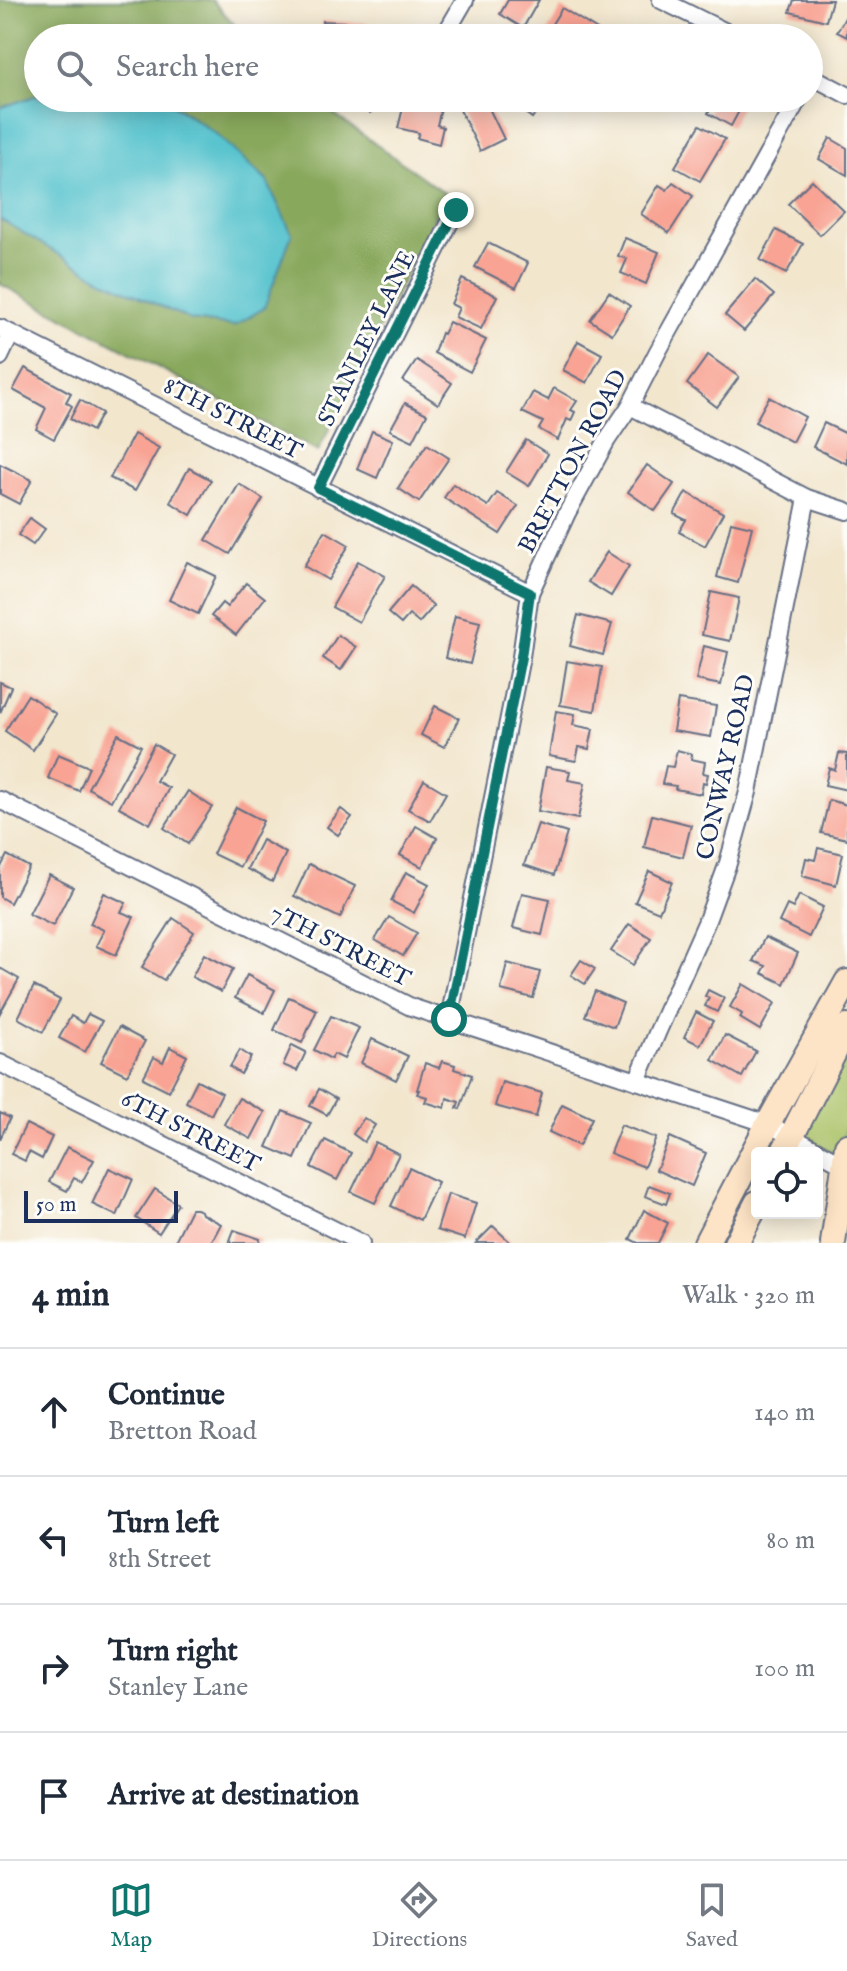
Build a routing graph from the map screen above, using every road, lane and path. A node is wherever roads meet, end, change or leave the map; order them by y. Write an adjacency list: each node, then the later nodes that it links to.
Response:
1 (465, 0): 3 (street)
2 (661, 0): 4 (street)
3 (451, 24)
4 (710, 24)
5 (823, 83): 6 (street)
6 (847, 95)
7 (791, 112): 11 (street, BRETTON ROAD)
8 (456, 210): 12 (street, STANLEY LANE)
9 (6, 331): 10 (street); 12 (street, 8TH STREET)
10 (0, 357)
11 (630, 406): 13 (street); 15 (street, BRETTON ROAD)
12 (318, 488): 15 (street, 8TH STREET)
13 (807, 498): 14 (street); 21 (street, CONWAY ROAD)
14 (847, 511)
15 (530, 593): 18 (street, BRETTON ROAD)
16 (0, 800): 18 (street, 7TH STREET)
17 (847, 982): 22 (main road)
18 (449, 1019): 21 (street, 7TH STREET)
19 (847, 1027): 23 (main road)
20 (0, 1063): 26 (street, 6TH STREET)
21 (637, 1081): 22 (street, 7TH STREET)
22 (768, 1124): 23 (street, 7TH STREET); 27 (main road)
23 (787, 1145): 24 (street, 7TH STREET)
24 (846, 1156): 29 (main road)
25 (751, 1214): 28 (main road)
26 (361, 1243)
27 (706, 1243)
28 (736, 1243)
29 (833, 1243)

